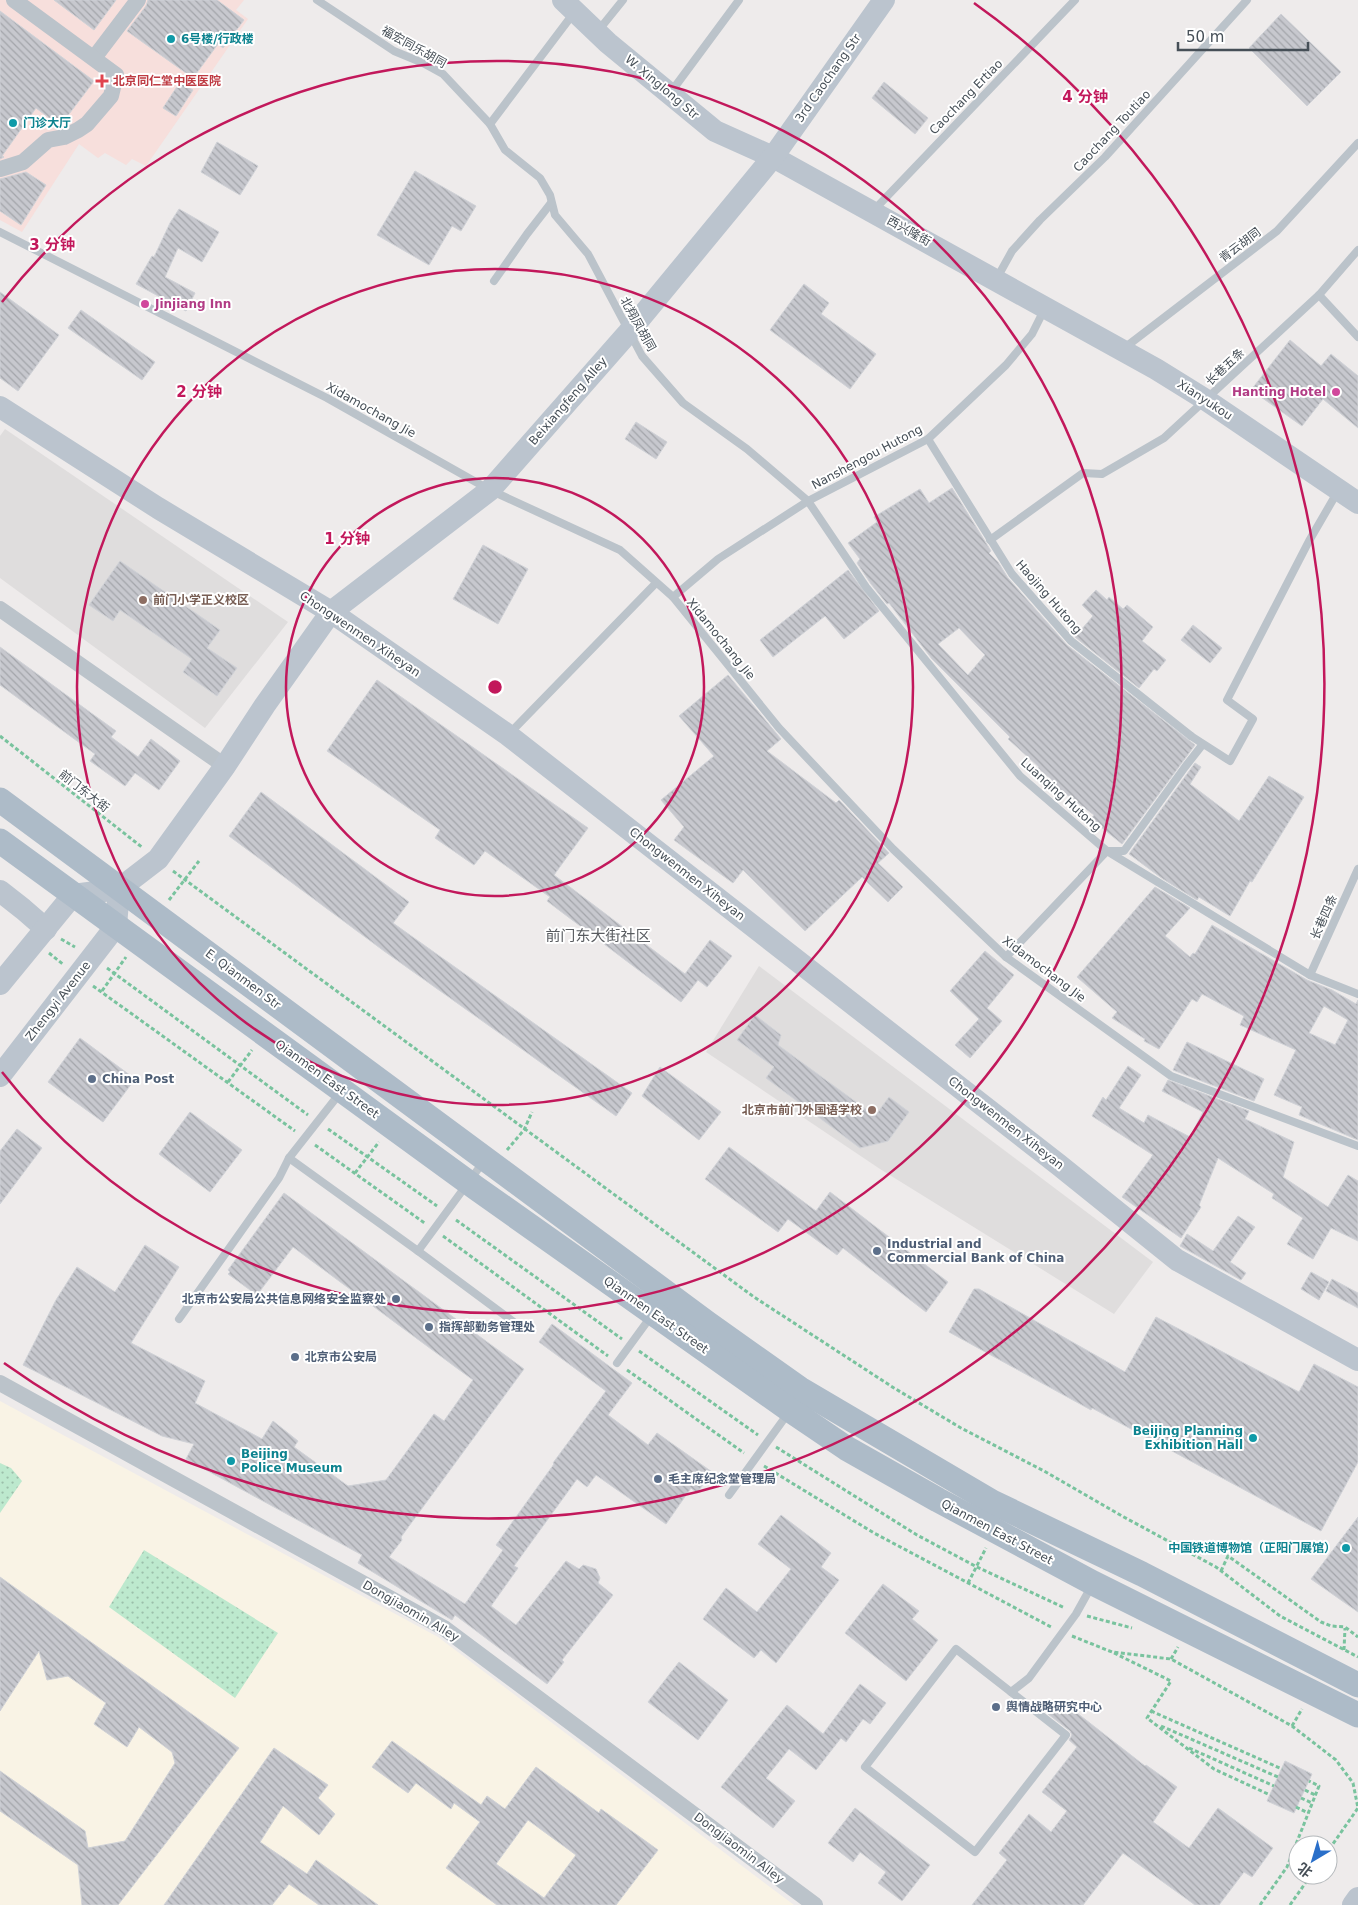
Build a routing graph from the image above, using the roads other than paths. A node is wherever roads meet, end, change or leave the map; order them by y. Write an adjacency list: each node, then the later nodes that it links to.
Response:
1 (14, 0): 11 (street)
2 (138, 0): 11 (street)
3 (317, 0): 13 (lane, 福宏同乐胡同)
4 (623, 0): 10 (lane)
5 (739, 0): 12 (lane)
6 (884, 0): 15 (street, 3rd Caochang Str)
7 (1075, 0): 18 (lane, Caochang Ertiao)
8 (1247, 0): 21 (lane, Caochang Toutiao)
9 (569, 6): 10 (street, W. Xinglong Str); 13 (lane)
10 (597, 32): 12 (street, W. Xinglong Str)
11 (94, 58): 16 (street)
12 (670, 94): 15 (street, W. Xinglong Str)
13 (490, 124): 17 (lane, 北翔凤胡同)
14 (1358, 143): 27 (lane, 青云胡同)
15 (773, 157): 18 (street, 西兴隆街); 25 (street, Beixiangfeng Alley)
16 (0, 169)
17 (551, 203): 22 (lane); 25 (lane, 北翔凤胡同)
18 (873, 211): 21 (street, 西兴隆街)
19 (0, 232): 31 (lane, Xidamochang Jie)
20 (1358, 250): 23 (lane, 长巷五条)
21 (996, 279): 24 (street, 西兴隆街)
22 (494, 281)
23 (1319, 295): 26 (lane); 28 (lane, 长巷五条)
24 (1045, 307): 27 (street, Xianyukou); 30 (lane, Nanshengou Hutong)
25 (628, 333): 31 (street, Beixiangfeng Alley); 33 (lane, 北翔凤胡同)
26 (1358, 338)
27 (1122, 350): 28 (street, Xianyukou)
28 (1206, 400): 32 (street, Xianyukou); 35 (lane, 长巷五条)
29 (0, 408): 39 (street, Chongwenmen Xiheyan)
30 (928, 439): 33 (lane, Nanshengou Hutong); 35 (lane, Haojing Hutong)
31 (490, 490): 36 (lane, Xidamochang Jie); 39 (street, Beixiangfeng Alley)
32 (1338, 491): 34 (street, Xianyukou); 41 (lane, Haojing Hutong)
33 (808, 501): 37 (lane, Nanshengou Hutong); 45 (lane, Luanqing Hutong)
34 (1358, 504)
35 (990, 540): 41 (lane, Haojing Hutong)
36 (656, 584): 37 (lane, Xidamochang Jie); 40 (lane)
37 (673, 597): 52 (lane, Xidamochang Jie)
38 (0, 609): 42 (street)
39 (331, 612): 40 (street, Chongwenmen Xiheyan); 42 (street, Beixiangfeng Alley)
40 (508, 735): 66 (street, Chongwenmen Xiheyan)
41 (1191, 736): 45 (lane)
42 (225, 766): 47 (street, Beixiangfeng Alley)
43 (0, 800): 47 (main road, E. Qianmen Str)
44 (0, 841): 49 (main road, Qianmen East Street)
45 (1107, 850): 52 (lane); 53 (lane, Luanqing Hutong)
46 (1358, 869): 53 (lane, 长巷四条)
47 (119, 889): 49 (street); 50 (street); 60 (main road, E. Qianmen Str)
48 (0, 892): 51 (street)
49 (73, 895): 50 (main road, Qianmen East Street); 51 (street)
50 (116, 926): 56 (street, Zhengyi Avenue); 57 (main road, Qianmen East Street)
51 (46, 929): 54 (street)
52 (1006, 957): 58 (lane, Xidamochang Jie)
53 (1310, 975): 55 (lane, Luanqing Hutong)
54 (0, 984)
55 (1358, 994)
56 (0, 1076)
57 (342, 1091): 59 (lane); 61 (main road, Qianmen East Street)
58 (1358, 1146)
59 (289, 1158): 62 (lane); 64 (lane)
60 (485, 1160): 61 (lane); 72 (main road, Qianmen East Street)
61 (469, 1182): 62 (lane); 63 (main road, Qianmen East Street)
62 (418, 1251): 65 (lane)
63 (653, 1313): 67 (lane); 69 (main road, Qianmen East Street)
64 (179, 1319)
65 (519, 1326)
66 (1358, 1360)
67 (617, 1363)
68 (0, 1383): 76 (street, Dongjiaomin Alley)
69 (790, 1410): 70 (lane); 71 (main road, Qianmen East Street)
70 (729, 1495)
71 (1093, 1583): 73 (lane); 74 (main road, Qianmen East Street)
72 (1358, 1685)
73 (1011, 1692): 73 (lane)
74 (1358, 1715)
75 (1358, 1898): 77 (street)
76 (815, 1905)
77 (1353, 1905)

